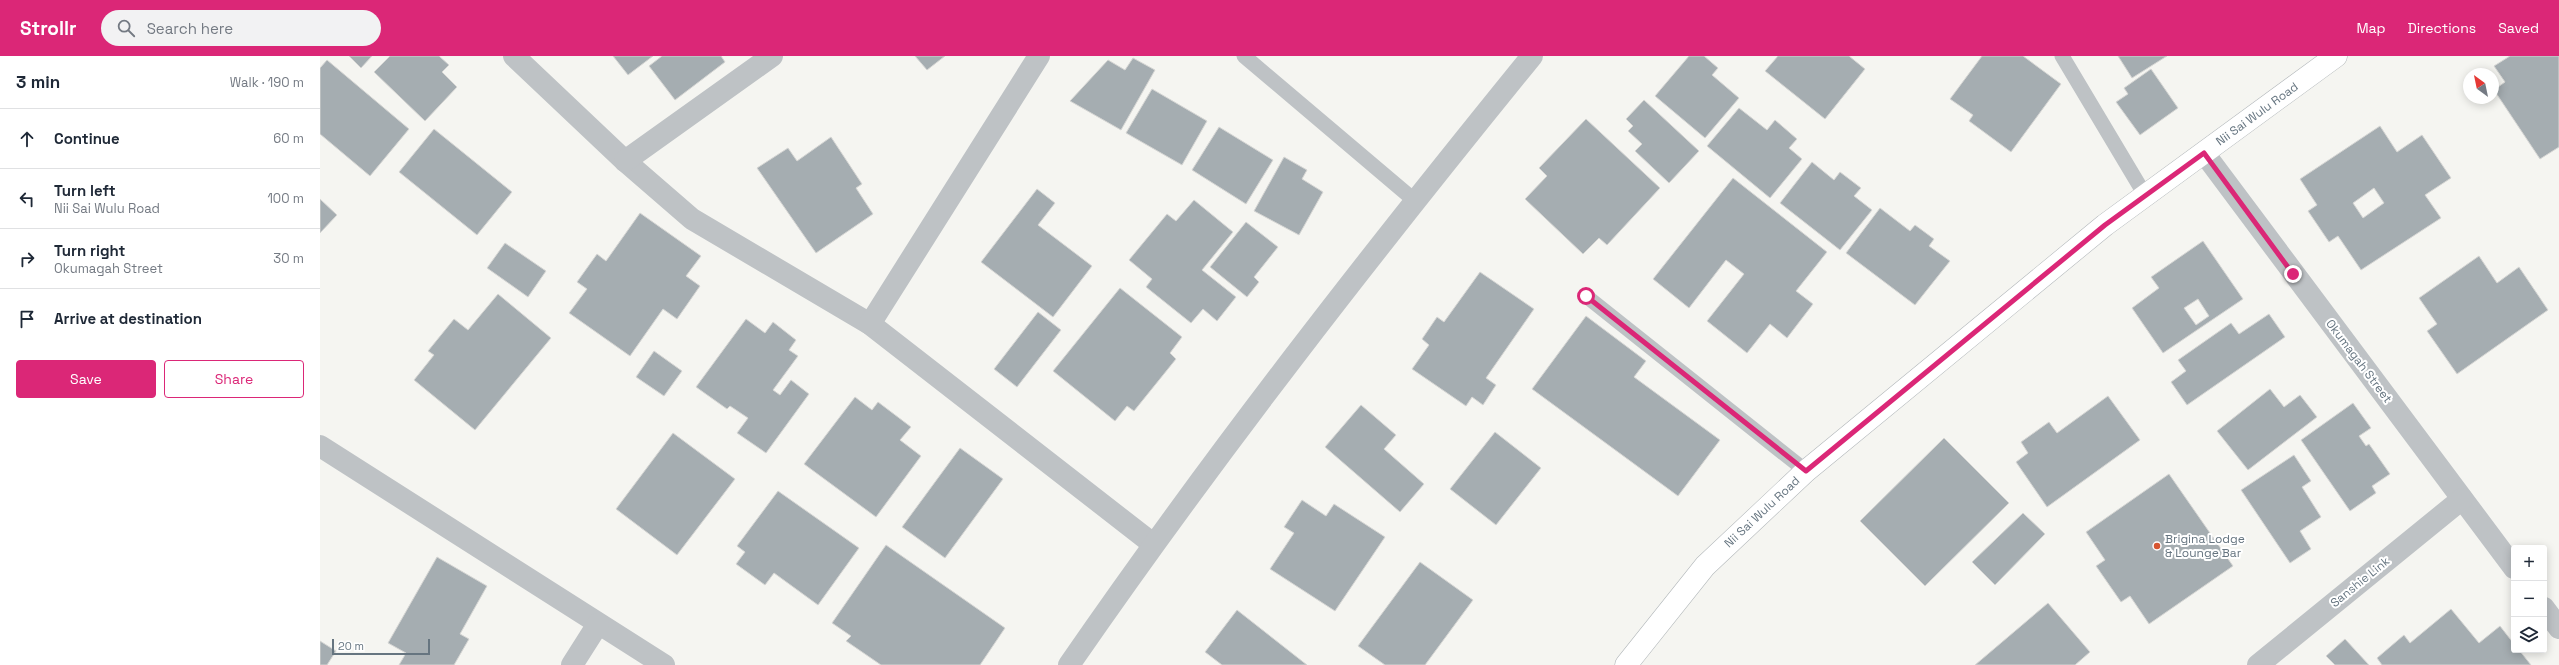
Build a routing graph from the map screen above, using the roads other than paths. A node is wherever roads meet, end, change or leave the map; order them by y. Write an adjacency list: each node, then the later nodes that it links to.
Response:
1 (514, 56): 9 (street)
2 (772, 56): 9 (street)
3 (1039, 56): 13 (street)
4 (1244, 56): 11 (lane)
5 (1532, 56): 11 (street)
6 (2062, 56): 10 (lane)
7 (2336, 56): 8 (street, Nii Sai Wulu Road)
8 (2204, 153): 10 (street, Nii Sai Wulu Road); 16 (street, Okumagah Street)
9 (625, 161): 13 (street)
10 (2145, 195): 15 (street, Nii Sai Wulu Road)
11 (1414, 200): 17 (street)
12 (1586, 296): 15 (lane)
13 (870, 324): 17 (street)
14 (320, 446): 20 (street)
15 (1806, 471): 25 (street, Nii Sai Wulu Road)
16 (2462, 499): 18 (street, Okumagah Street); 26 (street, Sanshie Link)
17 (1152, 544): 24 (street)
18 (2511, 564)
19 (2547, 612): 21 (street)
20 (598, 624): 22 (street); 23 (street)
21 (2559, 628)
22 (572, 665)
23 (664, 665)
24 (1069, 665)
25 (1626, 665)
26 (2258, 665)

